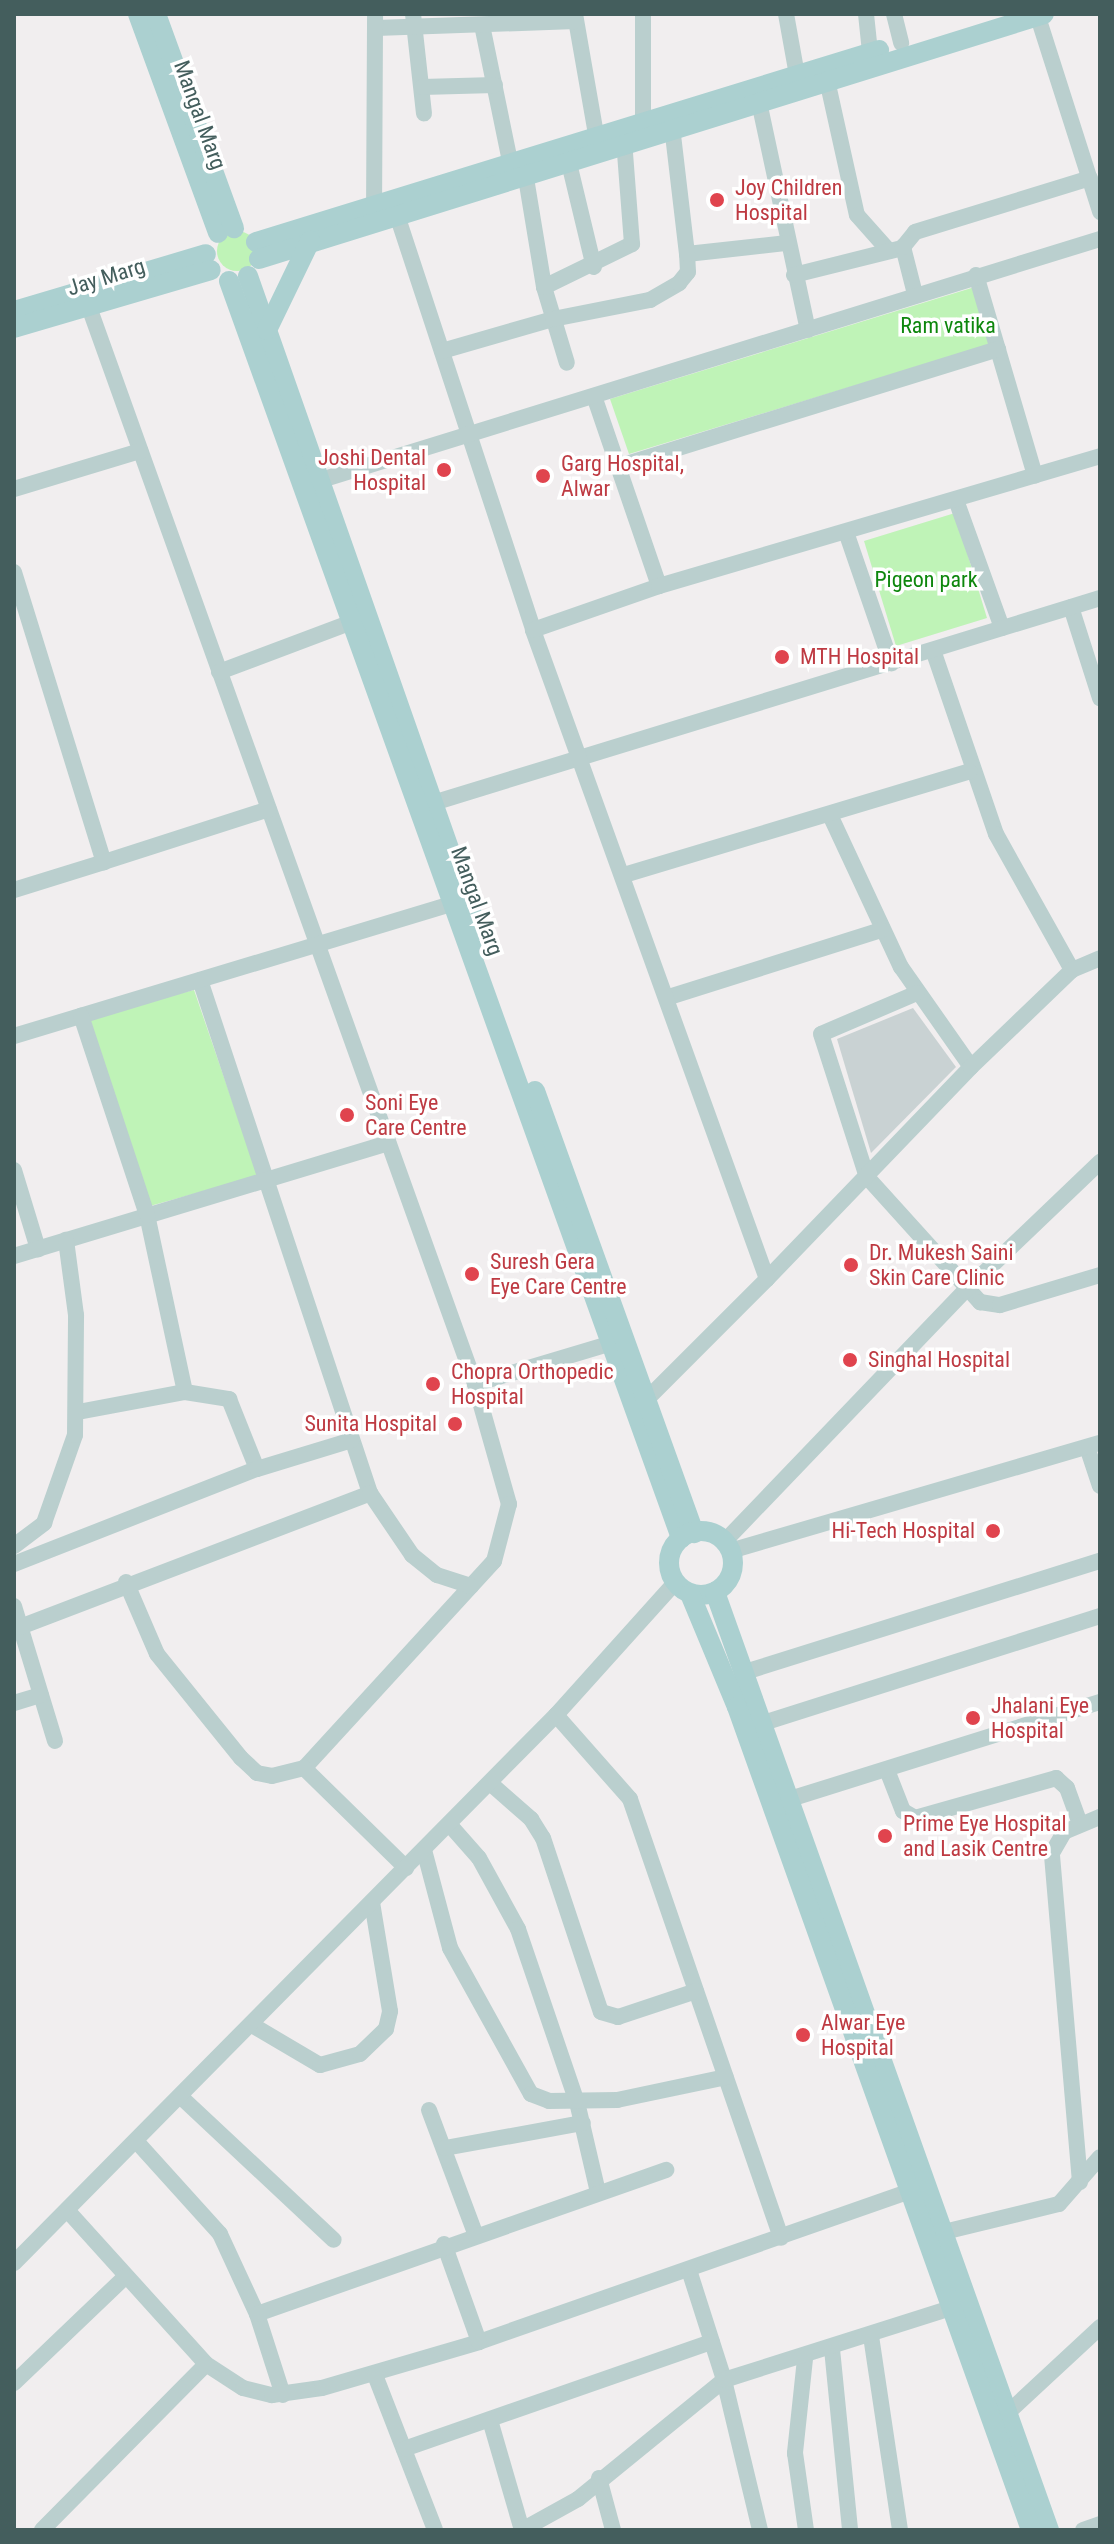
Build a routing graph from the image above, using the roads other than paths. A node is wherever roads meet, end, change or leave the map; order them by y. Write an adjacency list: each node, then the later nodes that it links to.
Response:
1 (138, 14): 32 (main road, Mangal Marg)
2 (156, 14): 32 (main road, Mangal Marg)
3 (643, 14): 22 (street)
4 (786, 14): 16 (street)
5 (866, 14): 15 (street)
6 (894, 14): 14 (street)
7 (998, 14): 14 (main road)
8 (1039, 15): 17 (main road); 26 (street)
9 (575, 17): 13 (street); 24 (street)
10 (458, 19): 12 (street); 13 (street)
11 (376, 21): 12 (street); 30 (street)
12 (414, 21): 19 (street)
13 (482, 25): 18 (street)
14 (901, 43): 15 (main road)
15 (870, 53): 16 (main road)
16 (797, 75): 22 (main road)
17 (827, 80): 20 (main road); 36 (street)
18 (495, 85): 19 (street); 28 (street)
19 (422, 87): 21 (street)
20 (759, 102): 23 (main road); 35 (street)
21 (424, 113)
22 (643, 121): 24 (main road)
23 (672, 127): 25 (main road); 37 (street)
24 (596, 134): 28 (main road)
25 (624, 141): 27 (main road); 40 (street)
26 (1092, 157): 29 (street)
27 (568, 159): 28 (main road); 40 (street)
28 (518, 167): 30 (main road); 43 (street)
29 (1090, 178): 31 (street); 36 (street)
30 (384, 209): 34 (main road); 39 (main road); 52 (street)
31 (1100, 212)
32 (226, 231): 38 (main road); 39 (main road)
33 (1100, 239): 42 (street)
34 (310, 241): 39 (main road); 49 (main road)
35 (787, 243): 37 (street); 41 (street)
36 (896, 249): 41 (street); 44 (street)
37 (687, 254): 47 (street)
38 (209, 262): 39 (main road); 45 (main road, Jay Marg); 46 (main road, Jay Marg)
39 (248, 264): 49 (main road, Mangal Marg); 68 (main road, Mangal Marg)
40 (594, 267): 43 (street)
41 (794, 275): 50 (street)
42 (976, 275): 44 (street); 51 (street)
43 (544, 287): 47 (street)
44 (915, 294): 50 (street)
45 (89, 307): 48 (main road, Jay Marg); 56 (street)
46 (14, 311)
47 (553, 319): 52 (street); 53 (street)
48 (14, 328)
49 (267, 330): 60 (main road, Mangal Marg)
50 (808, 330): 54 (street)
51 (998, 349): 58 (street); 59 (street)
52 (442, 351): 55 (street)
53 (567, 363)
54 (594, 396): 55 (street); 58 (street)
55 (467, 434): 60 (street); 70 (street)
56 (140, 451): 61 (street); 73 (street)
57 (1100, 456): 59 (street)
58 (617, 467): 65 (street)
59 (1035, 475): 62 (street)
60 (318, 481): 68 (main road, Mangal Marg)
61 (14, 489)
62 (956, 500): 63 (street); 69 (street)
63 (846, 532): 65 (street); 72 (street)
64 (14, 572): 80 (street)
65 (659, 586): 70 (street)
66 (1100, 598): 67 (street)
67 (1071, 607): 69 (street); 74 (street)
68 (360, 619): 73 (street); 77 (main road, Mangal Marg); 83 (main road, Mangal Marg)
69 (1002, 628): 71 (street)
70 (533, 630): 75 (street)
71 (933, 650): 72 (street); 76 (street)
72 (891, 663): 75 (street)
73 (219, 672): 78 (street)
74 (1100, 698)
75 (580, 757): 77 (street); 81 (street)
76 (970, 771): 79 (street); 87 (street)
77 (433, 803): 83 (main road, Mangal Marg)
78 (269, 809): 80 (street); 85 (street)
79 (830, 815): 81 (street); 84 (street)
80 (104, 862): 82 (street)
81 (624, 875): 90 (street)
82 (14, 890)
83 (459, 901): 85 (street); 106 (main road, Mangal Marg); 109 (main road, Mangal Marg)
84 (881, 930): 89 (street); 90 (street)
85 (317, 945): 88 (street); 94 (street)
86 (1100, 958): 87 (street)
87 (1072, 970): 93 (street)
88 (200, 980): 91 (street); 98 (street)
89 (917, 993): 93 (street); 97 (street)
90 (669, 997): 104 (street)
91 (81, 1016): 92 (street); 99 (street)
92 (15, 1032)
93 (971, 1067): 97 (street)
94 (388, 1143): 98 (street); 107 (street)
95 (1100, 1162): 105 (street)
96 (14, 1170): 101 (street)
97 (867, 1177): 104 (street); 105 (street)
98 (265, 1178): 99 (street); 111 (street)
99 (147, 1215): 100 (street); 108 (street)
100 (66, 1240): 101 (street); 110 (street)
101 (38, 1249): 102 (street)
102 (14, 1256)
103 (1100, 1275): 105 (street)
104 (767, 1279): 109 (street)
105 (965, 1291): 118 (street)
106 (608, 1344): 107 (street); 116 (main road, Mangal Marg)
107 (475, 1384): 122 (street)
108 (185, 1392): 110 (street); 113 (street)
109 (646, 1400): 116 (main road, Mangal Marg)
110 (78, 1412): 117 (street)
111 (352, 1440): 113 (street); 115 (street)
112 (1094, 1445): 114 (street); 118 (street)
113 (257, 1469): 120 (street)
114 (1100, 1486)
115 (370, 1493): 121 (street); 122 (street)
116 (688, 1536): 118 (main road); 123 (main road)
117 (14, 1546)
118 (727, 1546): 124 (main road)
119 (1100, 1561): 128 (street)
120 (14, 1564)
121 (126, 1582): 127 (street); 135 (street)
122 (471, 1586): 135 (street)
123 (683, 1588): 124 (main road); 132 (street); 157 (main road)
124 (715, 1592): 128 (main road)
125 (14, 1606): 127 (street)
126 (1100, 1616): 133 (street)
127 (20, 1627): 129 (street)
128 (745, 1672): 133 (main road)
129 (41, 1695): 131 (street); 134 (street)
130 (1100, 1702): 136 (street)
131 (14, 1703)
132 (556, 1715): 137 (street); 145 (street)
133 (763, 1723): 138 (main road)
134 (55, 1741)
135 (304, 1768): 143 (street)
136 (887, 1770): 138 (street); 141 (street)
137 (490, 1783): 140 (street); 145 (street)
138 (790, 1799): 160 (main road)
139 (1100, 1817): 141 (street)
140 (449, 1824): 142 (street); 149 (street)
141 (1080, 1824): 156 (street)
142 (424, 1850): 143 (street); 149 (street)
143 (406, 1868): 144 (street)
144 (372, 1902): 146 (street); 146 (street)
145 (696, 1991): 147 (street)
146 (252, 2025): 148 (street)
147 (726, 2077): 149 (street); 162 (street)
148 (181, 2097): 152 (street); 163 (street)
149 (577, 2102): 151 (street)
150 (429, 2110): 153 (street)
151 (583, 2123): 153 (street); 158 (street)
152 (137, 2142): 159 (street); 169 (street)
153 (445, 2148): 161 (street)
154 (1100, 2157): 156 (street)
155 (666, 2170): 158 (street)
156 (1080, 2182): 160 (street)
157 (910, 2191): 162 (street); 168 (main road)
158 (598, 2192): 161 (street)
159 (67, 2210): 165 (street); 167 (street)
160 (944, 2232): 181 (main road)
161 (475, 2233): 164 (street)
162 (781, 2238): 166 (street)
163 (334, 2240)
164 (444, 2244): 169 (street); 172 (street)
165 (14, 2263)
166 (689, 2270): 172 (street); 173 (street)
167 (126, 2276): 176 (street); 179 (street)
168 (954, 2307): 171 (street); 181 (main road)
169 (257, 2314): 180 (street)
170 (1100, 2327): 181 (street)
171 (871, 2336): 174 (street); 192 (street)
172 (479, 2342): 177 (street)
173 (712, 2342): 178 (street); 182 (street)
174 (832, 2349): 175 (street); 191 (street)
175 (805, 2359): 178 (street); 190 (street)
176 (206, 2364): 180 (street); 186 (street)
177 (375, 2375): 180 (street); 183 (street)
178 (724, 2380): 184 (street); 189 (street)
179 (14, 2383)
180 (283, 2395)
181 (1002, 2419): 193 (main road); 194 (main road)
182 (490, 2420): 183 (street); 184 (street)
183 (404, 2449): 187 (street)
184 (599, 2478): 188 (street)
185 (1100, 2524): 195 (street)
186 (42, 2530)
187 (435, 2530)
188 (613, 2530)
189 (760, 2530)
190 (806, 2530)
191 (850, 2530)
192 (900, 2530)
193 (1031, 2530)
194 (1049, 2530)
195 (1083, 2530)

